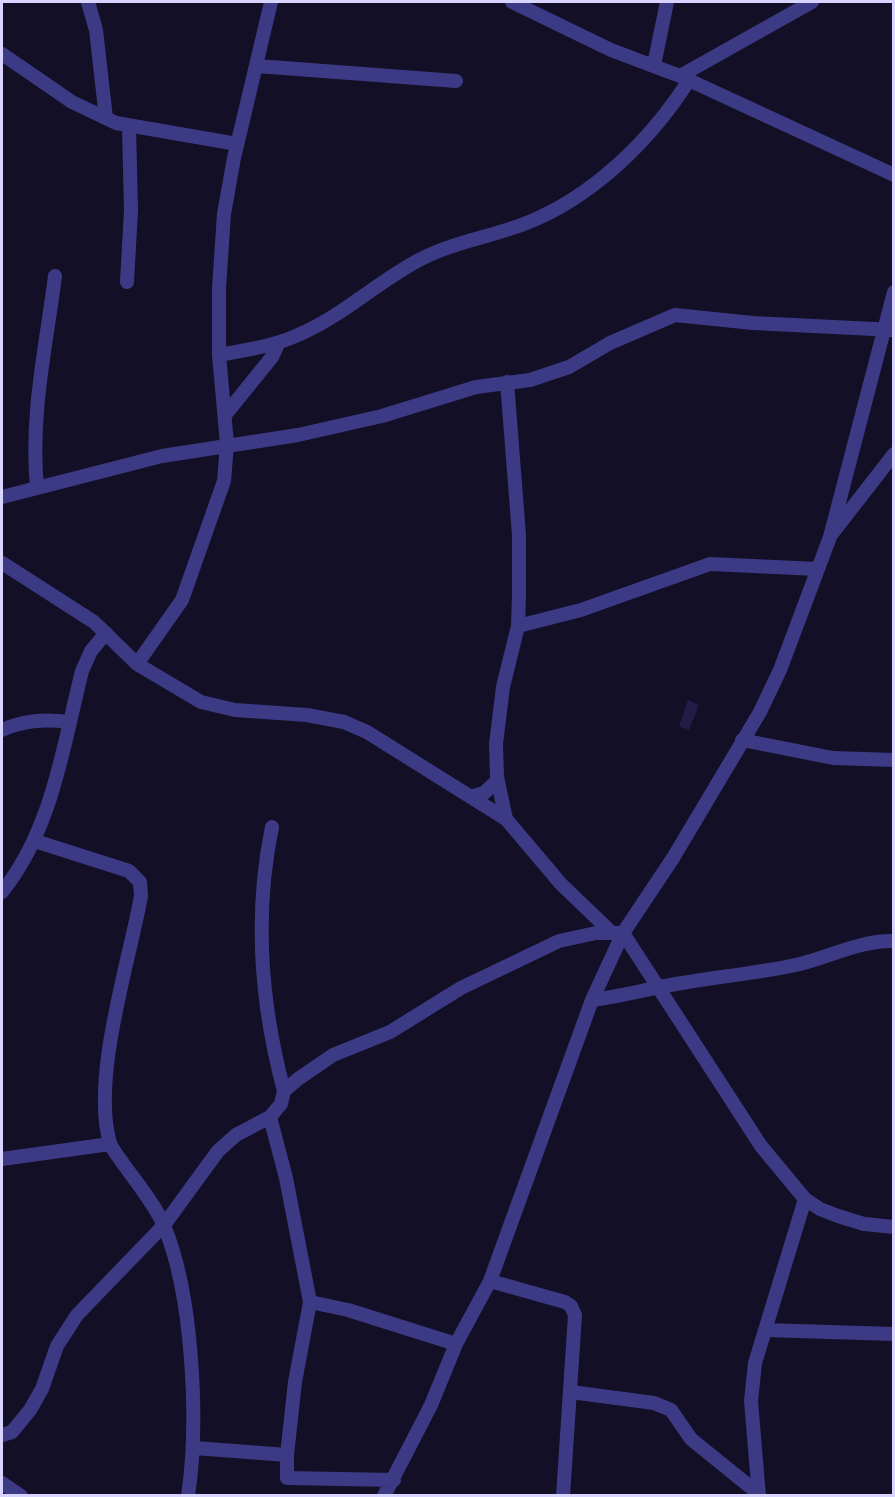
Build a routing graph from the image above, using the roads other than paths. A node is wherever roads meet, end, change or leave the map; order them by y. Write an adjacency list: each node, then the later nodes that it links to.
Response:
1 (88, 2): 11 (street)
2 (271, 2): 8 (street)
3 (512, 2): 7 (street)
4 (667, 2): 7 (street)
5 (812, 2): 9 (street)
6 (2, 54): 11 (street)
7 (654, 65): 9 (street)
8 (257, 66): 10 (street); 13 (street)
9 (684, 78): 14 (street); 19 (street)
10 (456, 81)
11 (106, 118): 12 (street)
12 (129, 127): 13 (street); 16 (street)
13 (237, 144): 20 (street)
14 (894, 175)
15 (55, 276): 25 (street)
16 (127, 282)
17 (894, 292): 18 (street)
18 (888, 329): 21 (street); 27 (street)
19 (279, 342): 20 (street); 22 (street)
20 (219, 355): 22 (street)
21 (507, 382): 23 (street); 30 (street)
22 (225, 415): 23 (street)
23 (227, 444): 25 (street); 32 (street)
24 (894, 454): 27 (street)
25 (36, 487): 26 (street)
26 (2, 497)
27 (830, 537): 29 (street)
28 (2, 563): 31 (street)
29 (817, 568): 30 (street); 35 (street)
30 (518, 626): 37 (street)
31 (106, 633): 32 (street); 33 (street)
32 (137, 664): 38 (street)
33 (69, 722): 34 (street); 41 (street)
34 (2, 730)
35 (742, 741): 36 (street); 43 (street)
36 (894, 760)
37 (498, 780): 38 (street); 39 (street)
38 (473, 796): 39 (street)
39 (506, 819): 43 (street)
40 (273, 827): 47 (street)
41 (35, 841): 42 (street); 49 (street)
42 (2, 892)
43 (617, 932): 45 (street); 46 (street); 47 (street)
44 (894, 941): 45 (street)
45 (657, 988): 46 (street); 51 (street)
46 (592, 1000): 54 (street)
47 (284, 1091): 48 (street)
48 (270, 1117): 52 (street); 55 (street)
49 (110, 1144): 50 (street); 52 (street)
50 (2, 1159)
51 (805, 1199): 53 (street); 56 (street)
52 (164, 1225): 60 (street); 61 (street)
53 (894, 1227)
54 (490, 1281): 58 (street); 59 (street)
55 (310, 1302): 58 (street); 62 (street)
56 (765, 1330): 57 (street); 65 (street)
57 (894, 1334)
58 (456, 1344): 63 (street)
59 (571, 1392): 65 (street); 69 (street)
60 (2, 1435)
61 (195, 1448): 62 (street); 67 (street)
62 (287, 1455): 63 (street)
63 (394, 1480): 68 (street)
64 (2, 1483): 66 (street)
65 (759, 1495)
66 (21, 1496)
67 (188, 1496)
68 (384, 1496)
69 (563, 1496)

